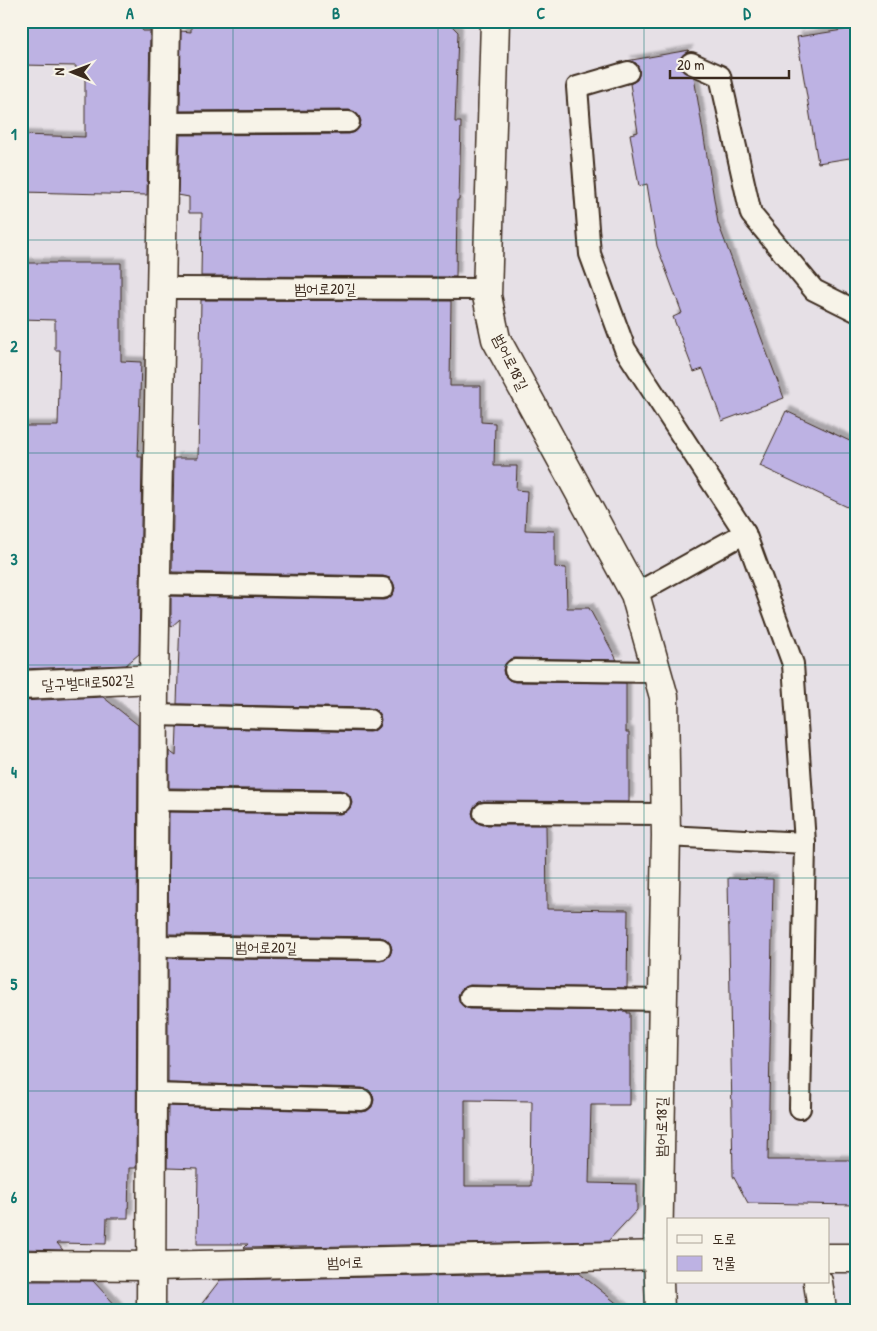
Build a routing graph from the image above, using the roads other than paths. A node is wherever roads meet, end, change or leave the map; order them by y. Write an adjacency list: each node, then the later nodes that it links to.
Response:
1 (166, 21): 6 (street)
2 (495, 21): 8 (street, 범어로18길)
3 (691, 63): 9 (lane)
4 (628, 72): 10 (lane)
5 (349, 122): 6 (lane)
6 (164, 123): 7 (street)
7 (162, 288): 8 (lane, 범어로20길); 11 (street)
8 (487, 289): 13 (street, 범어로18길)
9 (856, 311)
10 (745, 533): 13 (lane); 24 (lane)
11 (156, 584): 12 (lane); 16 (street)
12 (383, 588)
13 (636, 594): 15 (street, 범어로18길)
14 (515, 670): 15 (lane)
15 (657, 672): 23 (street, 범어로18길)
16 (154, 679): 17 (street, 달구벌대로502길); 18 (street)
17 (21, 685)
18 (154, 714): 19 (lane); 20 (street)
19 (369, 720)
20 (154, 800): 21 (lane); 25 (street)
21 (340, 802)
22 (484, 813): 23 (lane)
23 (666, 825): 24 (lane); 28 (street, 범어로18길)
24 (805, 843): 31 (lane)
25 (153, 946): 26 (lane, 범어로20길); 29 (street)
26 (380, 949)
27 (470, 996): 28 (lane)
28 (663, 1000): 32 (street, 범어로18길)
29 (152, 1094): 30 (lane); 36 (street)
30 (362, 1100)
31 (800, 1108)
32 (663, 1254): 36 (street, 범어로); 39 (street, 범어로18길)
33 (830, 1258): 34 (street)
34 (856, 1258)
35 (21, 1265): 36 (street, 범어로)
36 (151, 1266): 38 (street)
37 (818, 1284): 40 (street)
38 (151, 1310)
39 (660, 1310)
40 (822, 1310)

